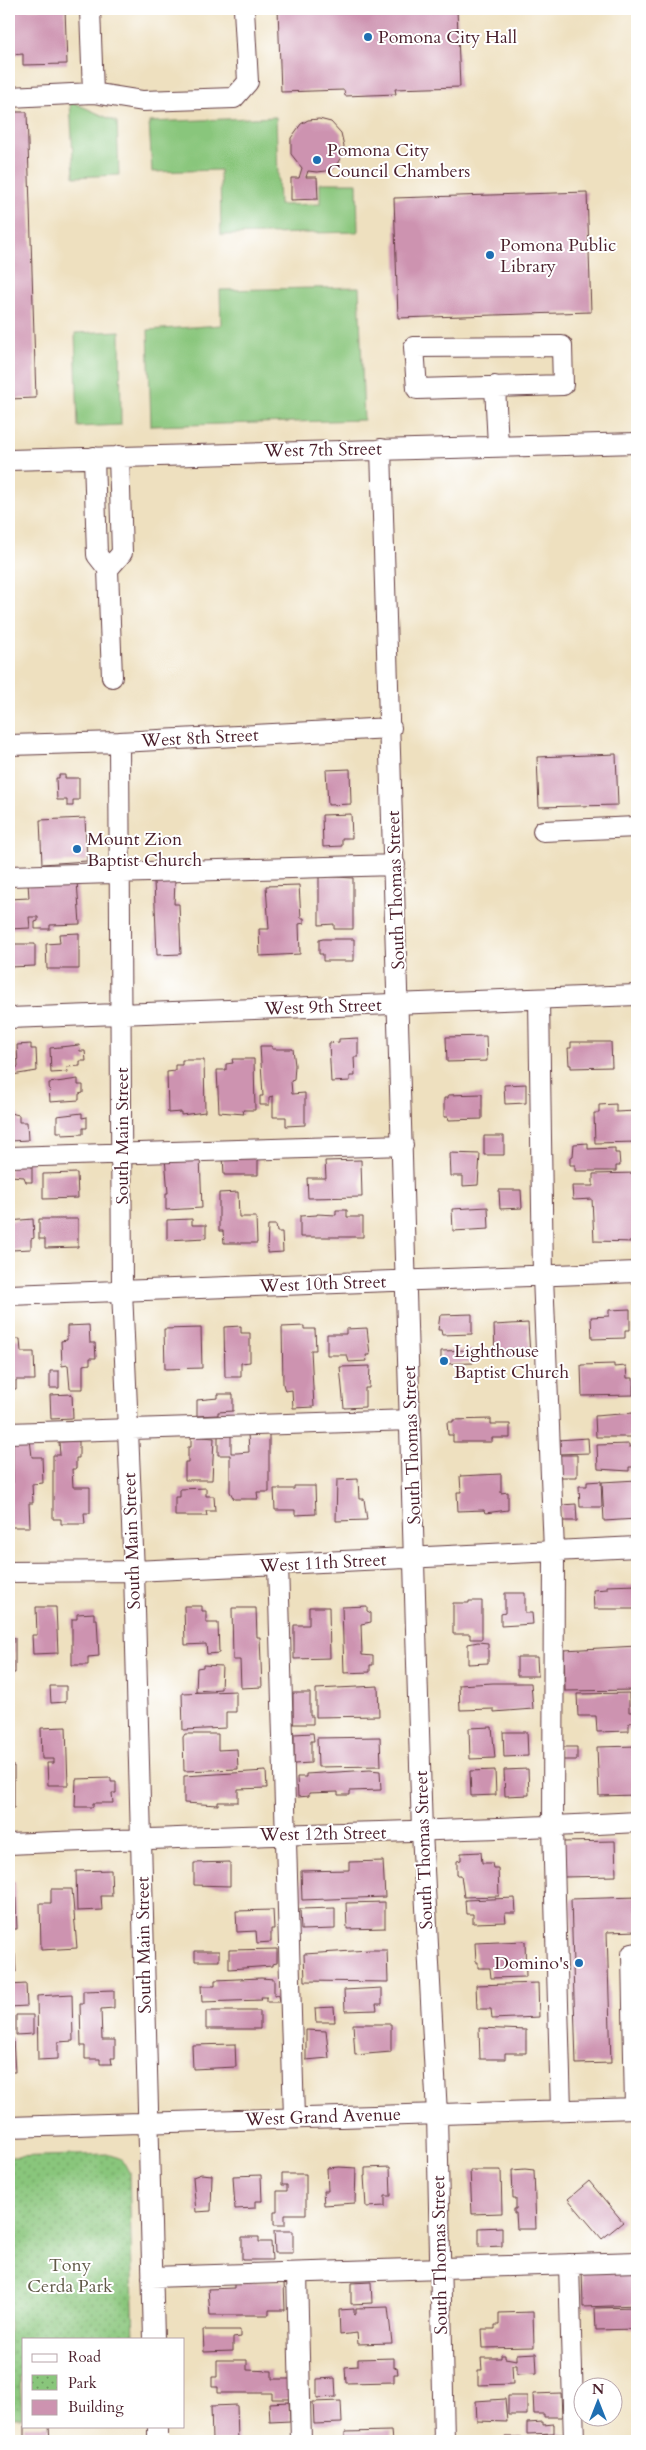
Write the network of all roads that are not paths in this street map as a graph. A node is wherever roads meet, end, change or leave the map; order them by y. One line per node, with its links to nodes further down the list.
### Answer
1 (90, 9): 3 (street)
2 (244, 9): 3 (street)
3 (93, 94): 4 (street)
4 (9, 97)
5 (495, 386): 5 (street); 7 (street)
6 (637, 443): 7 (street, West 7th Street)
7 (498, 446): 8 (street, West 7th Street)
8 (381, 449): 9 (street, West 7th Street); 14 (street, South Thomas Street)
9 (119, 456): 10 (street, West 7th Street); 12 (street)
10 (94, 457): 11 (street, West 7th Street); 12 (street)
11 (9, 460)
12 (108, 568): 13 (street)
13 (112, 677)
14 (391, 728): 15 (street, West 8th Street); 19 (street, South Thomas Street)
15 (119, 742): 16 (street, West 8th Street); 20 (street, South Main Street)
16 (9, 745)
17 (637, 827): 18 (street)
18 (543, 831)
19 (395, 865): 20 (street); 24 (street, South Thomas Street)
20 (120, 872): 21 (street); 25 (street, South Main Street)
21 (9, 876)
22 (637, 995): 23 (street, West 9th Street)
23 (539, 999): 24 (street, West 9th Street); 31 (street)
24 (399, 1004): 25 (street, West 9th Street); 27 (street, South Thomas Street)
25 (122, 1015): 26 (street, West 9th Street); 28 (street, South Main Street)
26 (9, 1018)
27 (403, 1145): 28 (street); 32 (street, South Thomas Street)
28 (122, 1153): 29 (street); 33 (street, South Main Street)
29 (9, 1157)
30 (637, 1272): 31 (street, West 10th Street)
31 (543, 1276): 32 (street, West 10th Street); 39 (street)
32 (406, 1282): 33 (street, West 10th Street); 35 (street, South Thomas Street)
33 (122, 1290): 34 (street, West 10th Street); 36 (street, South Main Street)
34 (9, 1295)
35 (411, 1420): 36 (street); 40 (street, South Thomas Street)
36 (128, 1429): 37 (street); 42 (street, South Main Street)
37 (9, 1433)
38 (637, 1547): 39 (street, West 11th Street)
39 (554, 1551): 40 (street, West 11th Street); 45 (street)
40 (415, 1558): 41 (street, West 11th Street); 46 (street, South Thomas Street)
41 (278, 1564): 42 (street, West 11th Street); 47 (street)
42 (134, 1571): 43 (street, West 11th Street); 48 (street, South Main Street)
43 (9, 1572)
44 (637, 1822): 45 (street, West 12th Street)
45 (552, 1827): 46 (street, West 12th Street); 52 (street)
46 (422, 1832): 47 (street, West 12th Street); 53 (street, South Thomas Street)
47 (285, 1834): 48 (street, West 12th Street); 54 (street)
48 (141, 1838): 49 (street, West 12th Street); 55 (street, South Main Street)
49 (9, 1844)
50 (637, 1954): 51 (street)
51 (636, 2108): 52 (street, West Grand Avenue)
52 (561, 2110): 53 (street, West Grand Avenue)
53 (437, 2114): 54 (street, West Grand Avenue); 59 (street, South Thomas Street)
54 (294, 2118): 55 (street, West Grand Avenue)
55 (148, 2123): 56 (street, West Grand Avenue); 61 (street, South Main Street)
56 (9, 2127)
57 (637, 2262): 58 (street)
58 (568, 2264): 59 (street); 67 (street)
59 (440, 2268): 60 (street); 66 (street, South Thomas Street)
60 (296, 2273): 61 (street); 65 (street)
61 (152, 2277): 62 (street, South Main Street)
62 (154, 2338)
63 (158, 2428): 64 (street)
64 (158, 2441)
65 (301, 2441)
66 (444, 2441)
67 (574, 2441)

